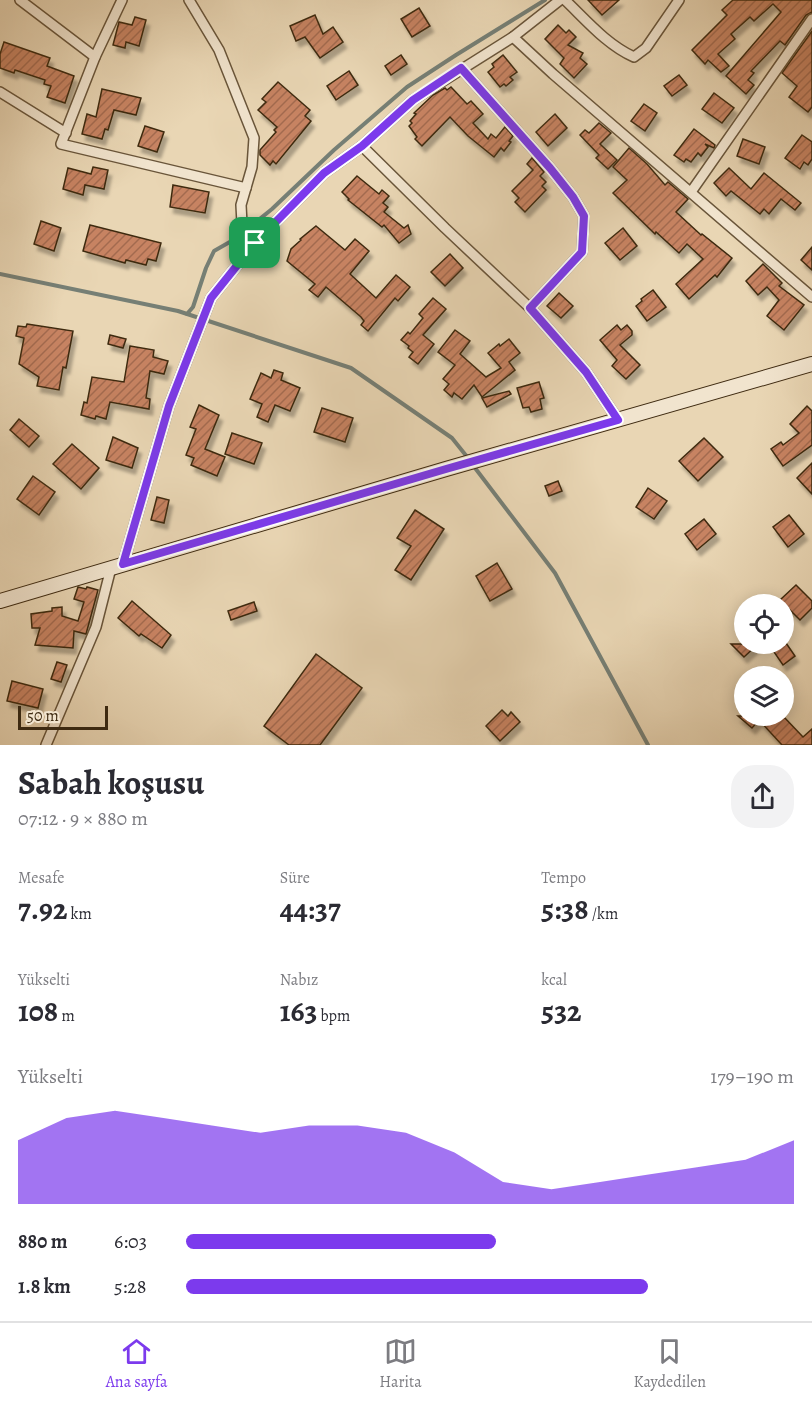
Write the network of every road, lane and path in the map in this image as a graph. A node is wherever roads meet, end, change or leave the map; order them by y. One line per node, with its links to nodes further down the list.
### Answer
1 (20, 0): 9 (street)
2 (122, 0): 9 (street)
3 (189, 0): 14 (street)
4 (560, 0): 8 (street)
5 (565, 0): 6 (street)
6 (679, 0)
7 (812, 19): 15 (street)
8 (513, 37): 10 (street); 15 (street)
9 (95, 57): 12 (street)
10 (461, 68): 13 (street); 18 (street)
11 (0, 92): 12 (street)
12 (66, 133): 14 (street)
13 (362, 146): 16 (street); 18 (street)
14 (246, 188): 16 (street)
15 (691, 192): 17 (street)
16 (252, 240): 21 (street)
17 (812, 297)
18 (530, 308): 20 (street)
19 (812, 364): 20 (main road)
20 (618, 420): 21 (main road)
21 (117, 566): 22 (main road); 23 (street)
22 (0, 601)
23 (46, 745)

